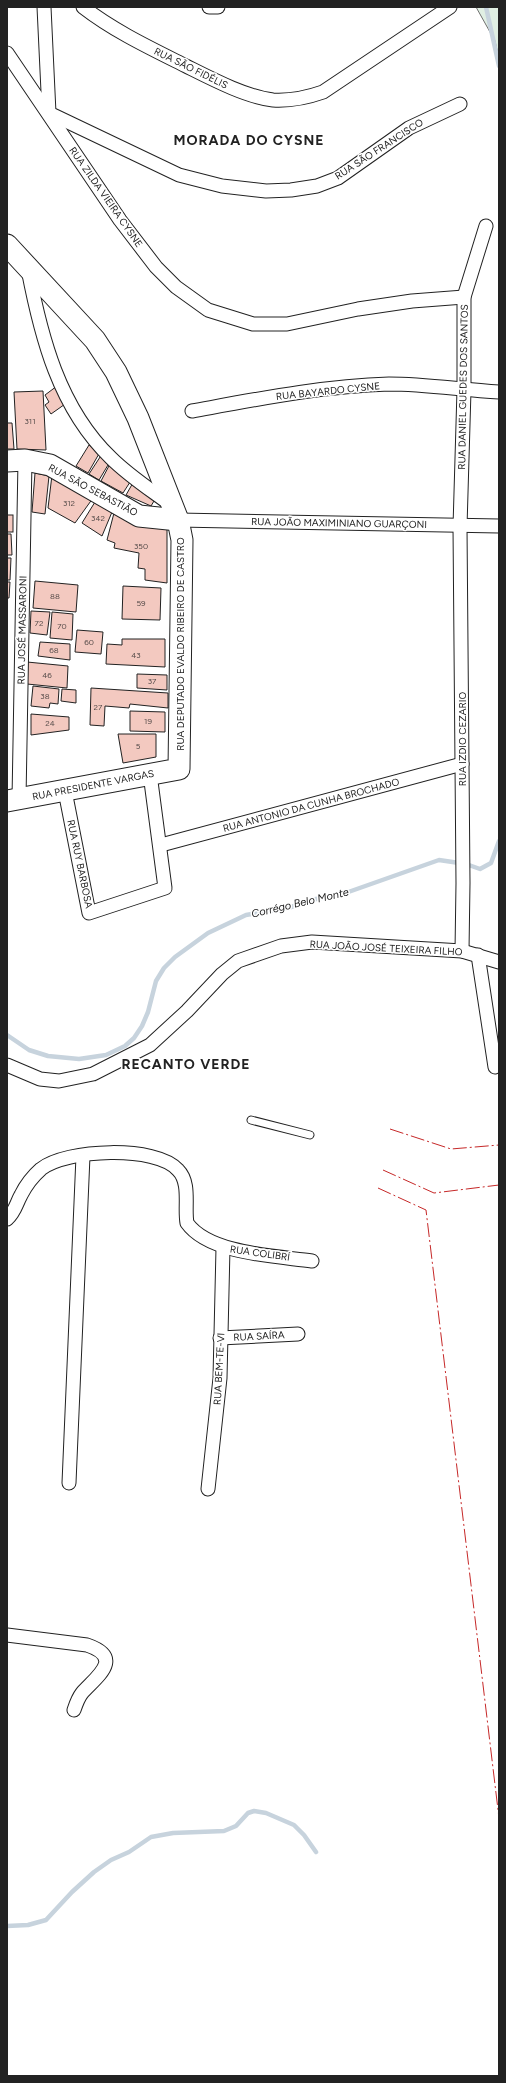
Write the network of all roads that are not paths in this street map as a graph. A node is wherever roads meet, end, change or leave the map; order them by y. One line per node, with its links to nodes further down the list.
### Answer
1 (44, 7): 8 (street)
2 (83, 7): 5 (street, RUA SÃO FIDÉLIS)
3 (209, 7): 4 (street)
4 (218, 7)
5 (450, 7)
6 (7, 53): 8 (street, RUA ZILDA VIEIRA CYSNE)
7 (460, 104): 8 (street, RUA SÃO FRANCISCO)
8 (49, 113): 12 (street, RUA ZILDA VIEIRA CYSNE)
9 (486, 226): 12 (street, RUA DANIEL GUEDES DOS SANTOS)
10 (7, 245): 11 (main road, RUA DEPUTADO EVALDO RIBEIRO DE CASTRO)
11 (27, 266): 17 (main road, RUA DEPUTADO EVALDO RIBEIRO DE CASTRO); 17 (street)
12 (464, 297): 13 (street, RUA DANIEL GUEDES DOS SANTOS)
13 (464, 390): 14 (street, RUA BAYARDO CYSNE); 15 (street, RUA BAYARDO CYSNE); 19 (street, RUA DANIEL GUEDES DOS SANTOS)
14 (499, 392)
15 (192, 411)
16 (16, 461): 17 (main road, RUA SÃO SEBASTIÃO); 24 (street, RUA JOSÉ MASSARONI)
17 (175, 513): 18 (street, RUA JOÃO MAXIMINIANO GUARÇONI); 21 (main road, RUA DEPUTADO EVALDO RIBEIRO DE CASTRO)
18 (499, 526)
19 (460, 527): 20 (street, RUA IZDIO CEZARIO)
20 (462, 764): 25 (street, RUA ANTONIO DA CUNHA BROCHADO); 26 (street, RUA IZDIO CEZARIO)
21 (179, 769): 22 (main road, RUA PRESIDENTE VARGAS)
22 (150, 774): 23 (main road, RUA PRESIDENTE VARGAS); 25 (street, RUA RUY BARBOSA)
23 (65, 790): 24 (main road, RUA PRESIDENTE VARGAS); 25 (street, RUA RUY BARBOSA)
24 (13, 800)
25 (161, 845)
26 (462, 951): 27 (street, RUA JOÃO JOSÉ TEIXEIRA FILHO); 29 (street, RUA JOÃO JOSÉ TEIXEIRA FILHO)
27 (478, 956): 28 (street, RUA JOÃO JOSÉ TEIXEIRA FILHO); 30 (street)
28 (499, 962)
29 (7, 1065)
30 (495, 1067)
31 (251, 1120): 32 (lane)
32 (310, 1135)
33 (83, 1156): 34 (street); 35 (street, RUA COLIBRÍ); 39 (street)
34 (7, 1219)
35 (223, 1248): 36 (street, RUA COLIBRÍ); 38 (street, RUA BEM-TE-VI)
36 (312, 1261)
37 (298, 1334): 38 (street, RUA SAÍRA)
38 (220, 1338): 40 (street, RUA BEM-TE-VI)
39 (69, 1483)
40 (208, 1489)
41 (7, 1635): 42 (street)
42 (74, 1710)

